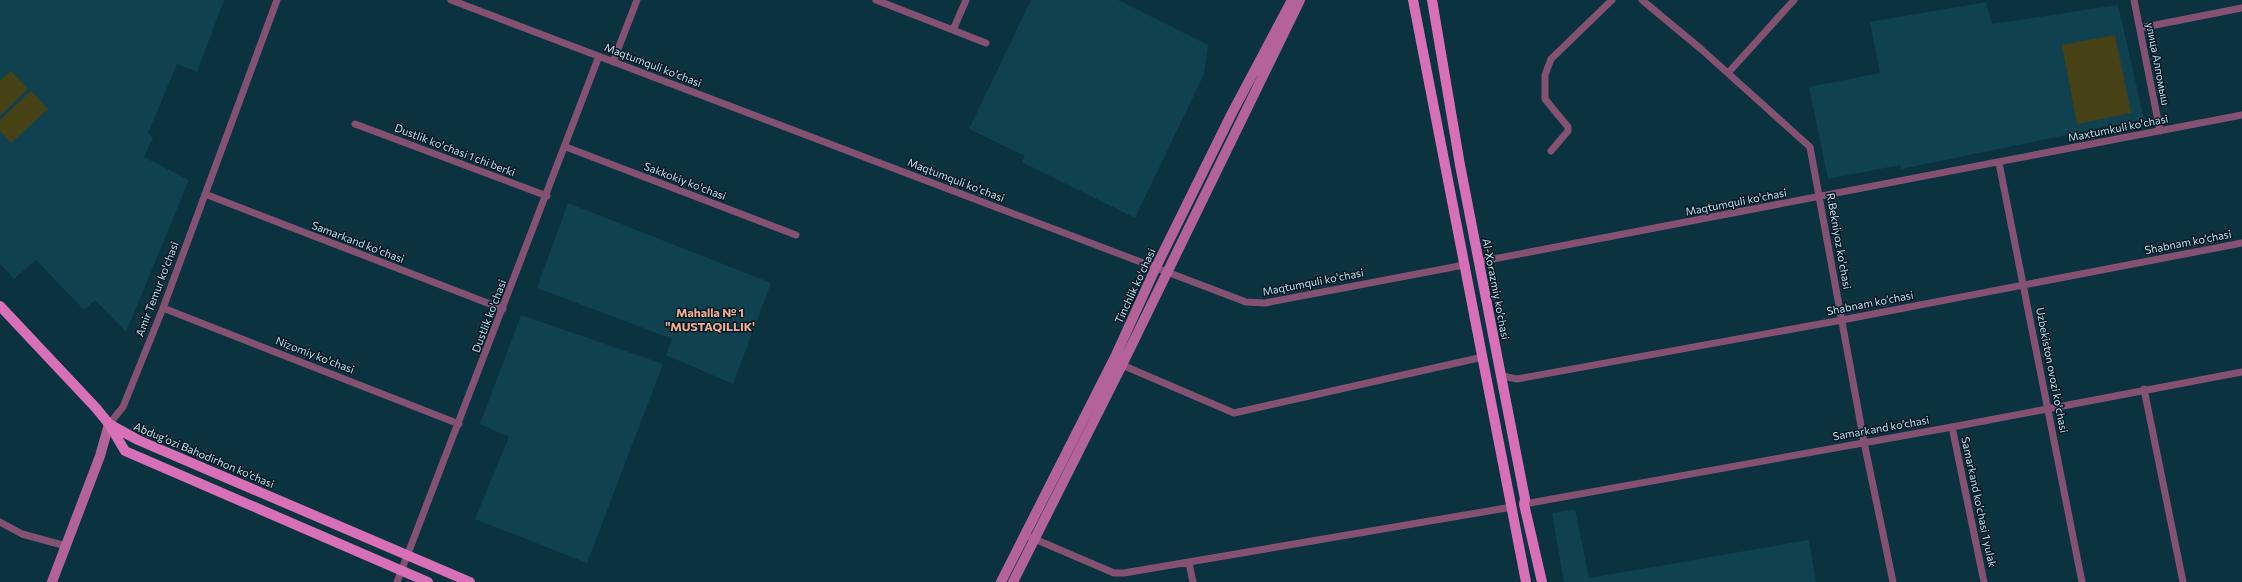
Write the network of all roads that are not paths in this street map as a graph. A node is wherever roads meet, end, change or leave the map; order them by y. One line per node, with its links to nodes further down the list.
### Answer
1 (277, 0): 26 (street, Amir Temur ko'chasi)
2 (451, 0): 17 (street, Maqtumquli ko'chasi)
3 (638, 0): 18 (street)
4 (876, 0): 15 (street)
5 (966, 0): 15 (street)
6 (1297, 0): 33 (main road, Tinchlik ko'chasi); 34 (main road, Tinchlik ko'chasi)
7 (1413, 0): 32 (main road)
8 (1432, 0): 31 (main road, Al-Xorazmiy ko’chasi)
9 (1612, 0): 24 (street)
10 (1642, 0): 19 (street, R.Bekniyoz ko'chasi)
11 (1794, 0): 19 (street)
12 (2134, 0): 14 (street, улица Алпомыш)
13 (2242, 8): 14 (street)
14 (2140, 28): 22 (street, улица Алпомыш)
15 (953, 30): 16 (street)
16 (986, 43)
17 (599, 56): 18 (street, Maqtumquli ko'chasi); 23 (street, Dustlik ko'chasi)
18 (613, 62): 33 (street, Maqtumquli ko'chasi)
19 (1728, 73): 28 (street, R.Bekniyoz ko'chasi)
20 (2242, 115): 22 (street, Mаxtumkuli ko'chasi)
21 (355, 124): 27 (street, Dustlik ko'chasi 1 chi berki)
22 (2160, 131): 25 (street, Mаxtumkuli ko'chasi)
23 (566, 147): 27 (street, Dustlik ko'chasi); 29 (street, Sakkokiy ko'chasi)
24 (1551, 151)
25 (1999, 163): 28 (street, Maqtumquli ko'chasi); 35 (street, Uzbekiston ovozi ko'chasi)
26 (205, 194): 37 (street, Amir Temur ko'chasi); 38 (street, Samarkand ko'chasi)
27 (547, 196): 38 (street, Dustlik ko'chasi)
28 (1820, 197): 31 (street, Maqtumquli ko'chasi); 39 (street, R.Bekniyoz ko'chasi)
29 (796, 236)
30 (2242, 242): 35 (street, Shabnam ko’chasi)
31 (1478, 262): 43 (main road, Al-Xorazmiy ko’chasi)
32 (1464, 265): 34 (street, Maqtumquli ko'chasi); 40 (main road)
33 (1156, 267): 34 (street, Maqtumquli ko'chasi); 53 (main road, Tinchlik ko'chasi)
34 (1167, 272): 41 (main road, Tinchlik ko'chasi)
35 (2023, 285): 39 (street, Shabnam ko’chasi); 45 (street, Uzbekiston ovozi ko'chasi)
36 (0, 306): 46 (main road)
37 (164, 308): 46 (street, Amir Temur ko'chasi); 47 (street, Nizomiy ko'chasi)
38 (503, 309): 47 (street, Dustlik ko'chasi)
39 (1842, 320): 43 (street, Shabnam ko’chasi); 49 (street, R.Bekniyoz ko'chasi)
40 (1483, 357): 41 (street); 51 (main road)
41 (1122, 365): 53 (main road, Tinchlik ko'chasi)
42 (2242, 372): 44 (street, Samarkand ko’chasi)
43 (1502, 376): 50 (main road, Al-Xorazmiy ko’chasi)
44 (2144, 390): 45 (street, Samarkand ko’chasi); 70 (street)
45 (2048, 408): 48 (street, Samarkand ko’chasi); 69 (street, Uzbekiston ovozi ko'chasi)
46 (109, 424): 54 (main road, Amir Temur ko'chasi); 55 (main road, Abdug’ozi Bahodirhon ko’chasi); 57 (main road, Abdug’ozi Bahodirhon ko’chasi)
47 (459, 424): 55 (street, Dustlik ko'chasi)
48 (1952, 427): 49 (street, Samarkand ko’chasi); 68 (street, Samarkand ko’chasi 1 yulak)
49 (1864, 442): 50 (street, Samarkand ko’chasi); 67 (street, R.Bekniyoz ko'chasi)
50 (1524, 504): 66 (main road, Al-Xorazmiy ko’chasi)
51 (1512, 507): 56 (street); 65 (main road)
52 (0, 522): 54 (street)
53 (1029, 537): 56 (street); 62 (main road, Tinchlik ko'chasi); 63 (main road, Tinchlik ko'chasi)
54 (66, 546): 58 (main road, Amir Temur ko'chasi)
55 (408, 554): 57 (street, Dustlik ko'chasi); 61 (main road, Abdug’ozi Bahodirhon ko’chasi)
56 (1189, 563): 64 (street)
57 (401, 571): 59 (street, Dustlik ko'chasi); 60 (main road, Abdug’ozi Bahodirhon ko’chasi)
58 (52, 582)
59 (397, 582)
60 (428, 582)
61 (470, 582)
62 (1001, 582)
63 (1013, 582)
64 (1193, 582)
65 (1526, 582)
66 (1542, 582)
67 (1893, 582)
68 (1984, 582)
69 (2082, 582)
70 (2183, 582)

